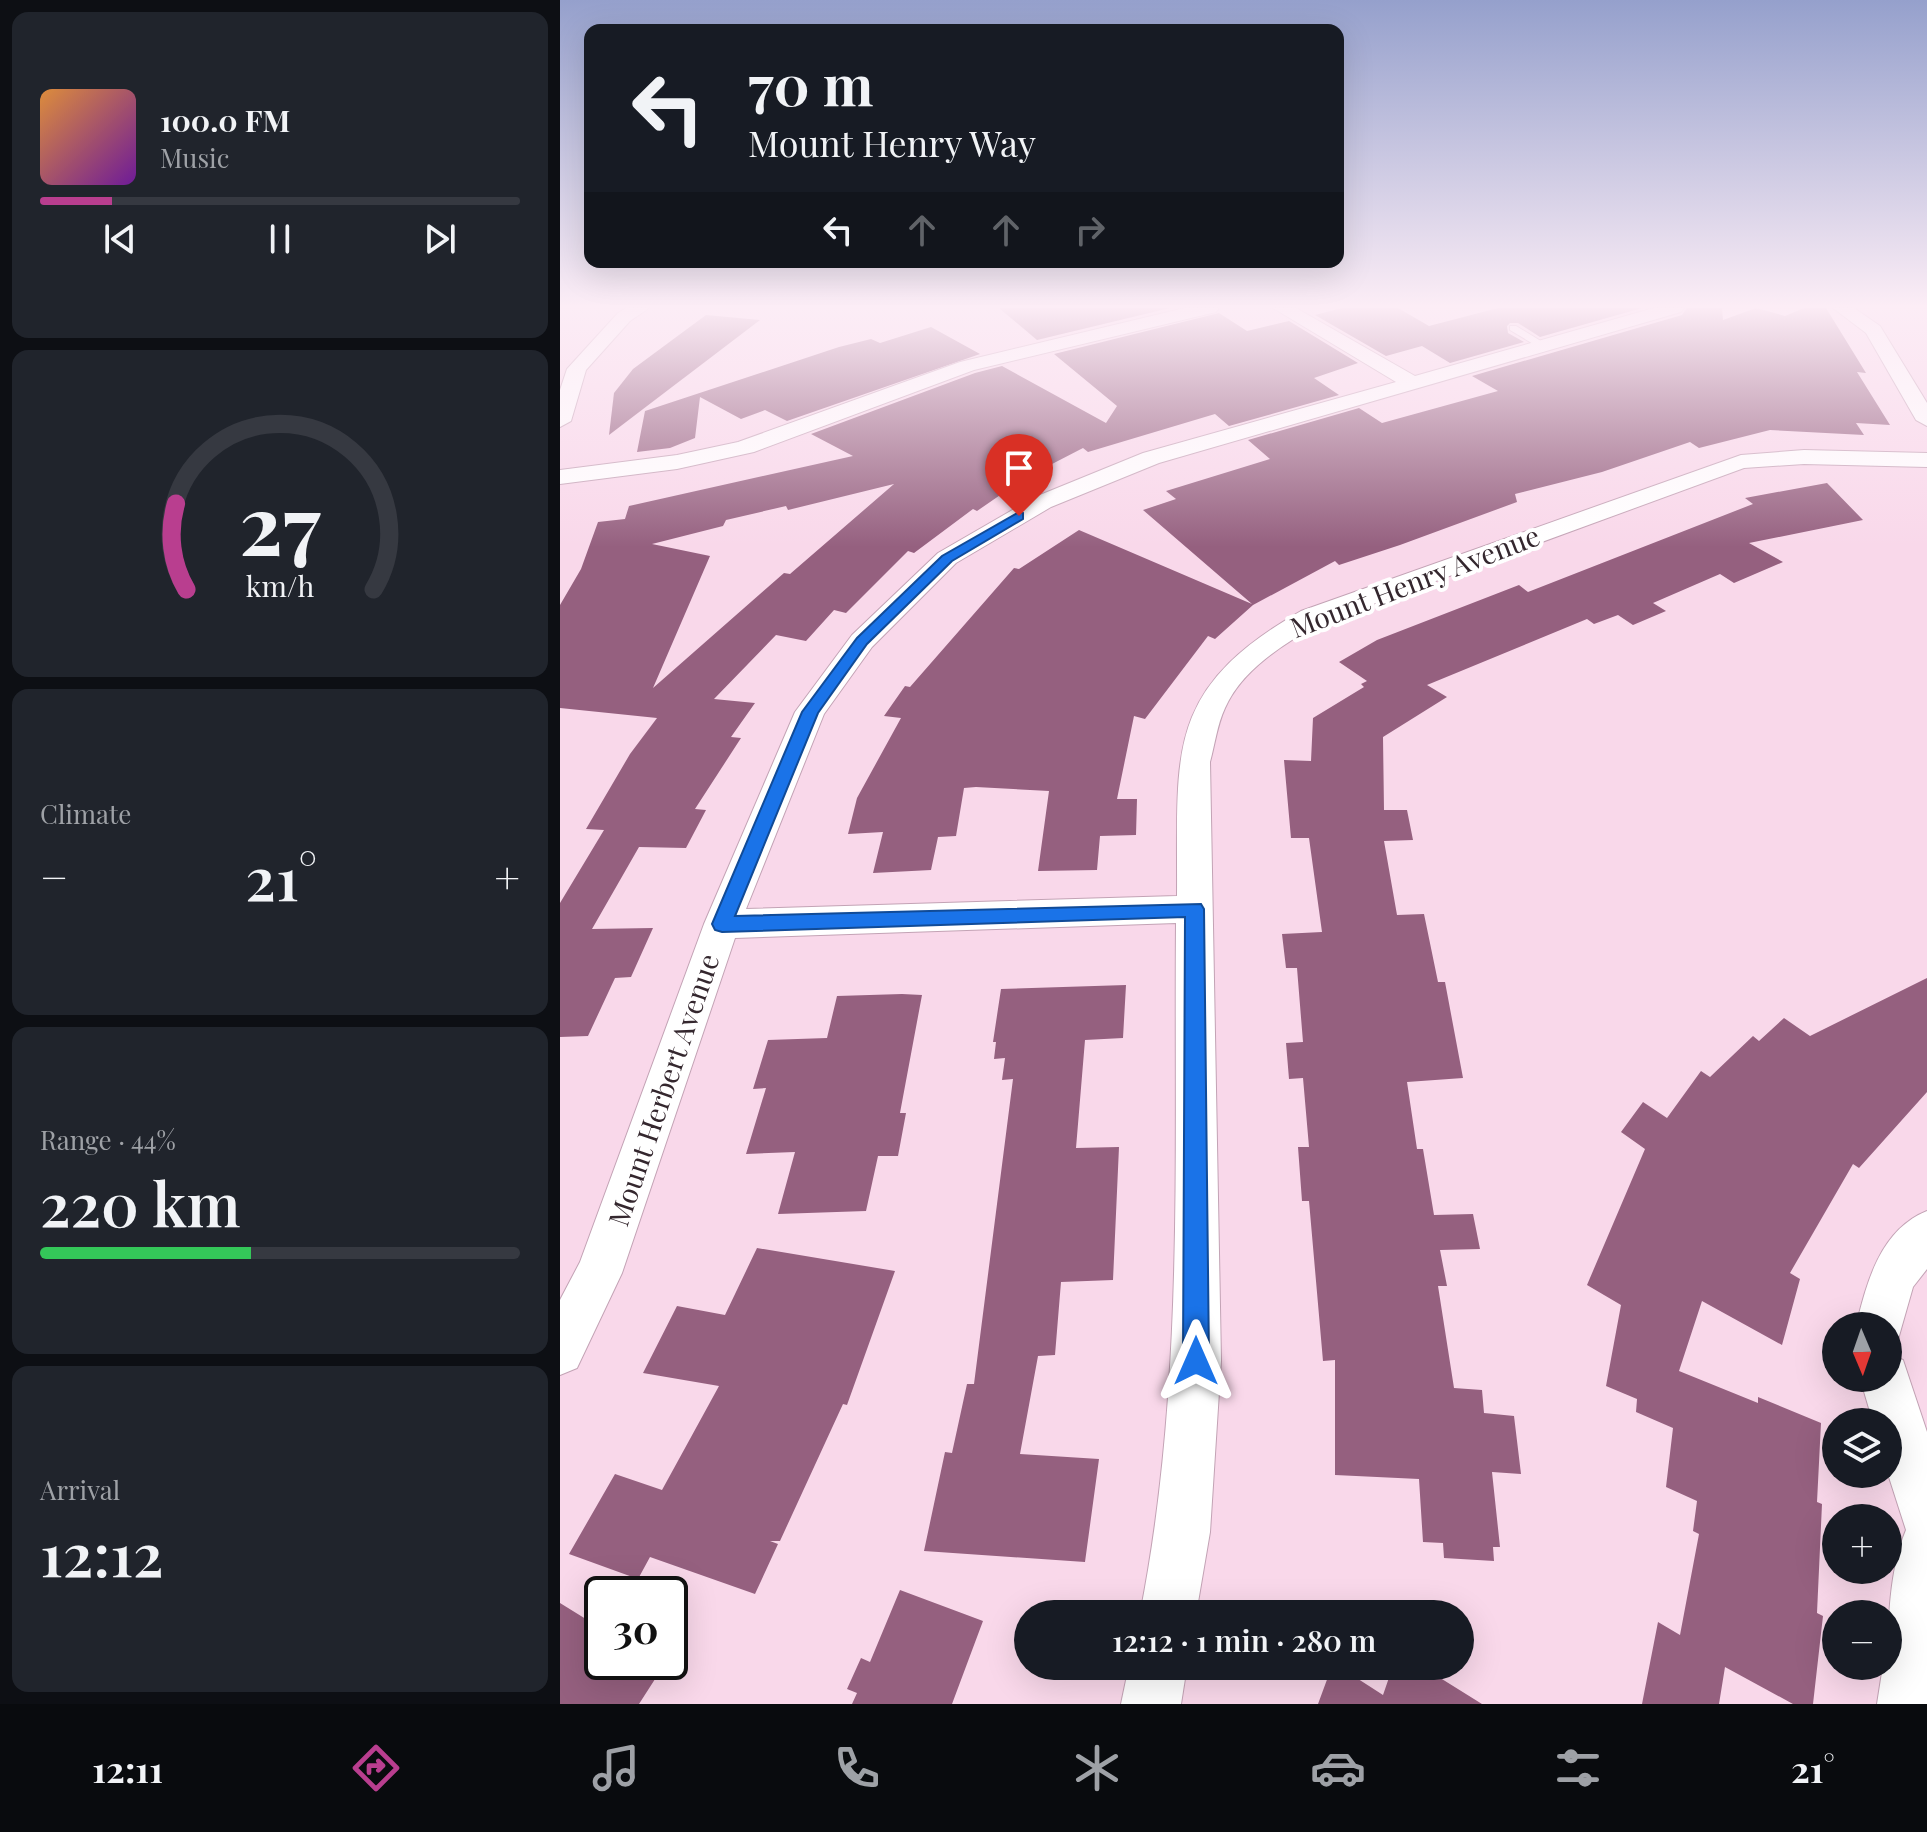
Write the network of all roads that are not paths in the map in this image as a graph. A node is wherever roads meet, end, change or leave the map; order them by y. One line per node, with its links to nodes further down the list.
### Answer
1 (571, 388): 6 (street)
2 (906, 388): 8 (street)
3 (1397, 388): 10 (street, Mount Herbert Avenue)
4 (1908, 388): 5 (street)
5 (1927, 420)
6 (560, 421)
7 (1927, 460): 9 (street, Mount Henry Avenue)
8 (560, 477)
9 (1194, 909): 10 (street); 17 (street, Mount Henry Avenue)
10 (722, 924): 13 (street, Mount Herbert Avenue)
11 (1927, 1233): 12 (street)
12 (1883, 1312)
13 (560, 1351)
14 (1889, 1392): 15 (street)
15 (1927, 1517)
16 (1927, 1545): 20 (street)
17 (1171, 1600)
18 (1155, 1680): 19 (street)
19 (1151, 1704)
20 (1907, 1704)

